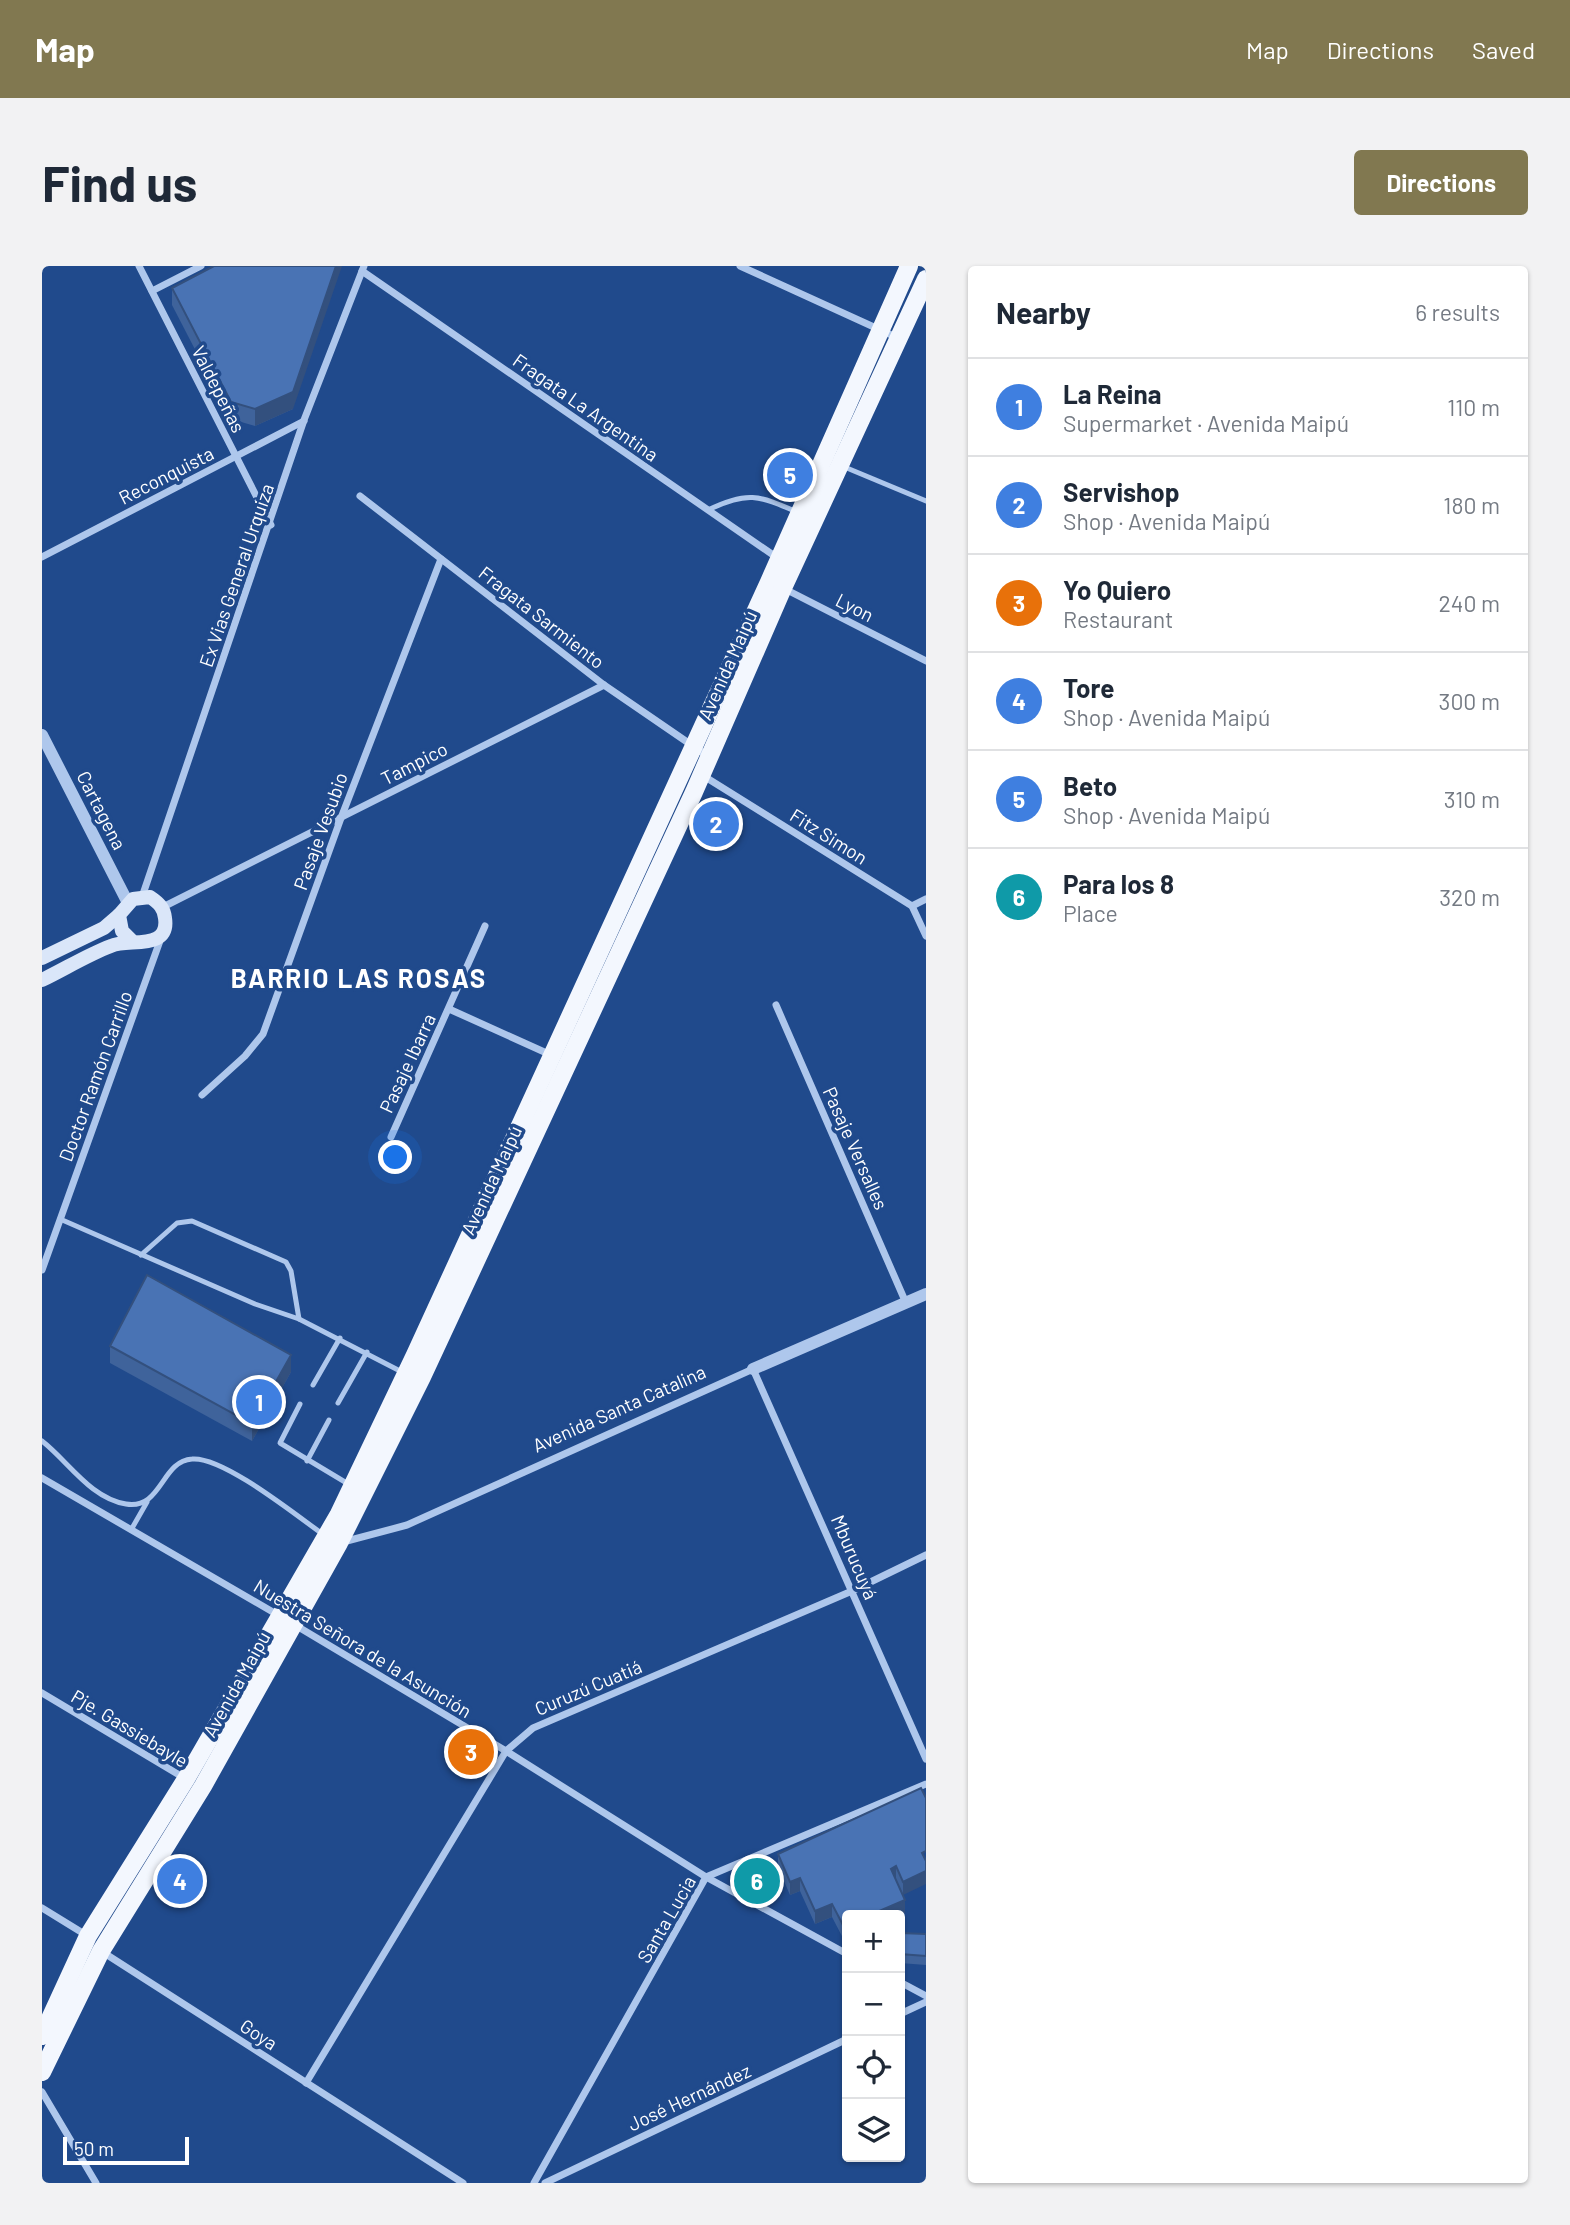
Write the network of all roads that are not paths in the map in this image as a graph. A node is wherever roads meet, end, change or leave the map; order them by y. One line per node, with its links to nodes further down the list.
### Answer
1 (139, 266): 7 (street, Valdepeñas)
2 (201, 266): 7 (street)
3 (740, 266): 8 (street)
4 (909, 266): 8 (main road, Avenida Maipú)
5 (363, 269): 10 (street, Ex Vias General Urquiza); 15 (street, Fragata La Argentina)
6 (926, 279): 9 (main road, Avenida Maipú)
7 (152, 291): 11 (street, Valdepeñas)
8 (880, 331): 9 (street); 16 (main road, Avenida Maipú)
9 (899, 338): 12 (main road, Avenida Maipú)
10 (304, 420): 11 (street, Reconquista); 17 (street, Ex Vias General Urquiza)
11 (236, 457): 17 (street, Valdepeñas); 18 (street, Reconquista)
12 (841, 465): 14 (lane); 16 (main road, Avenida Maipú)
13 (360, 496): 19 (street, Fragata Sarmiento)
14 (926, 501)
15 (707, 510): 16 (lane); 20 (street, Fragata La Argentina)
16 (808, 516): 20 (main road, Avenida Maipú)
17 (271, 525): 29 (street, Ex Vias General Urquiza)
18 (42, 557)
19 (441, 559): 23 (street, Fragata Sarmiento); 28 (street, Pasaje Vesubio)
20 (787, 563): 21 (main road, Avenida Maipú)
21 (776, 585): 22 (street, Lyon); 25 (main road, Avenida Maipú); 26 (main road, Avenida Maipú)
22 (926, 662)
23 (604, 685): 25 (street, Fragata Sarmiento); 28 (street, Tampico)
24 (42, 735): 33 (street, Cartagena)
25 (693, 747): 26 (street, Fragata Sarmiento); 42 (main road, Avenida Maipú)
26 (709, 757): 27 (main road, Avenida Maipú)
27 (702, 775): 31 (street, Fitz Simon); 43 (main road, Avenida Maipú)
28 (341, 818): 32 (street, Tampico); 44 (street, Pasaje Vesubio)
29 (142, 897): 32 (main road); 33 (main road)
30 (926, 899): 31 (street)
31 (912, 906): 36 (street)
32 (163, 908): 35 (main road)
33 (123, 909): 37 (main road); 38 (main road)
34 (485, 926): 41 (street, Pasaje Ibarra)
35 (163, 932): 37 (main road); 46 (street, Doctor Ramón Carrillo)
36 (926, 936)
37 (133, 942): 39 (main road)
38 (42, 958)
39 (42, 980)
40 (776, 1005): 50 (street, Pasaje Versalles)
41 (449, 1009): 42 (street); 45 (street, Pasaje Ibarra)
42 (551, 1055): 43 (street); 55 (main road, Avenida Maipú)
43 (569, 1063): 66 (main road, Avenida Maipú)
44 (202, 1095)
45 (391, 1137)
46 (60, 1219): 47 (lane); 48 (street, Doctor Ramón Carrillo)
47 (141, 1255): 51 (lane); 51 (lane)
48 (42, 1270)
49 (926, 1294): 50 (street, Avenida Santa Catalina)
50 (906, 1303): 54 (street, Avenida Santa Catalina)
51 (299, 1319): 52 (lane)
52 (340, 1338): 53 (lane); 56 (lane)
53 (367, 1352): 55 (lane); 57 (lane)
54 (753, 1369): 66 (street, Avenida Santa Catalina); 68 (street, Mburucuyá)
55 (406, 1374): 63 (main road, Avenida Maipú)
56 (313, 1385)
57 (338, 1402)
58 (300, 1404): 61 (lane)
59 (329, 1420): 61 (lane)
60 (42, 1441): 64 (lane)
61 (307, 1461): 63 (lane)
62 (42, 1478): 65 (street, Nuestra Señora de la Asunción)
63 (352, 1486): 66 (main road, Avenida Maipú)
64 (147, 1502): 65 (lane); 66 (lane)
65 (131, 1530): 69 (street, Nuestra Señora de la Asunción)
66 (333, 1539): 69 (main road, Avenida Maipú)
67 (926, 1555): 68 (street, Curuzú Cuatiá)
68 (852, 1591): 71 (street, Curuzú Cuatiá); 72 (street, Mburucuyá)
69 (287, 1620): 71 (street, Nuestra Señora de la Asunción); 73 (main road, Avenida Maipú); 75 (main road, Avenida Maipú)
70 (42, 1693): 73 (street, Pje. Gassiebayle)
71 (506, 1751): 76 (street, Nuestra Señora de la Asunción); 87 (street, Curuzú Cuatiá)
72 (926, 1759)
73 (186, 1779): 75 (street, Pje. Gassiebayle); 78 (main road, Avenida Maipú)
74 (926, 1784): 76 (street, Santa Lucia)
75 (203, 1786): 79 (main road, Avenida Maipú)
76 (706, 1877): 80 (street, Nuestra Señora de la Asunción); 91 (street, Santa Lucia)
77 (42, 1908): 78 (street, Goya)
78 (88, 1936): 79 (street, Goya); 84 (main road, Avenida Maipú)
79 (101, 1951): 86 (main road, Avenida Maipú); 87 (street, Goya)
80 (842, 1951)
81 (905, 1985): 82 (street)
82 (926, 1999): 83 (street)
83 (905, 2011)
84 (42, 2035)
85 (842, 2041): 92 (street, José Hernández)
86 (42, 2072)
87 (306, 2083): 90 (street, Goya)
88 (42, 2092): 89 (street)
89 (96, 2183)
90 (463, 2183)
91 (534, 2183)
92 (545, 2183)

